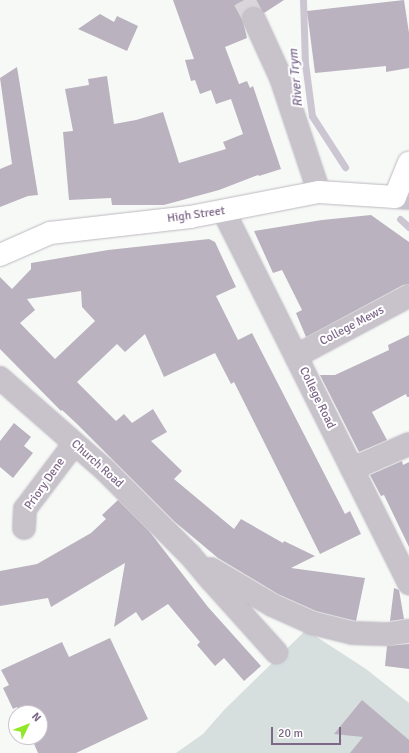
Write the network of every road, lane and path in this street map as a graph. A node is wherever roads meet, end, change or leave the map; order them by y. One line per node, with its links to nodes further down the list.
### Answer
1 (254, 19): 3 (street)
2 (409, 163): 4 (main road)
3 (319, 192): 4 (main road, High Street); 5 (main road, High Street)
4 (402, 197)
5 (224, 212): 6 (main road, High Street); 8 (street, College Road)
6 (0, 256)
7 (409, 296): 8 (street, College Mews)
8 (296, 356): 12 (street, College Road)
9 (0, 378): 10 (street, Church Road)
10 (74, 444): 13 (street, Priory Dene); 14 (street, Church Road)
11 (409, 444): 12 (street)
12 (352, 469): 15 (street, College Road)
13 (24, 528)
14 (190, 555): 16 (street, Church Road); 17 (street, Church Road)
15 (409, 583)
16 (409, 631)
17 (276, 652)

